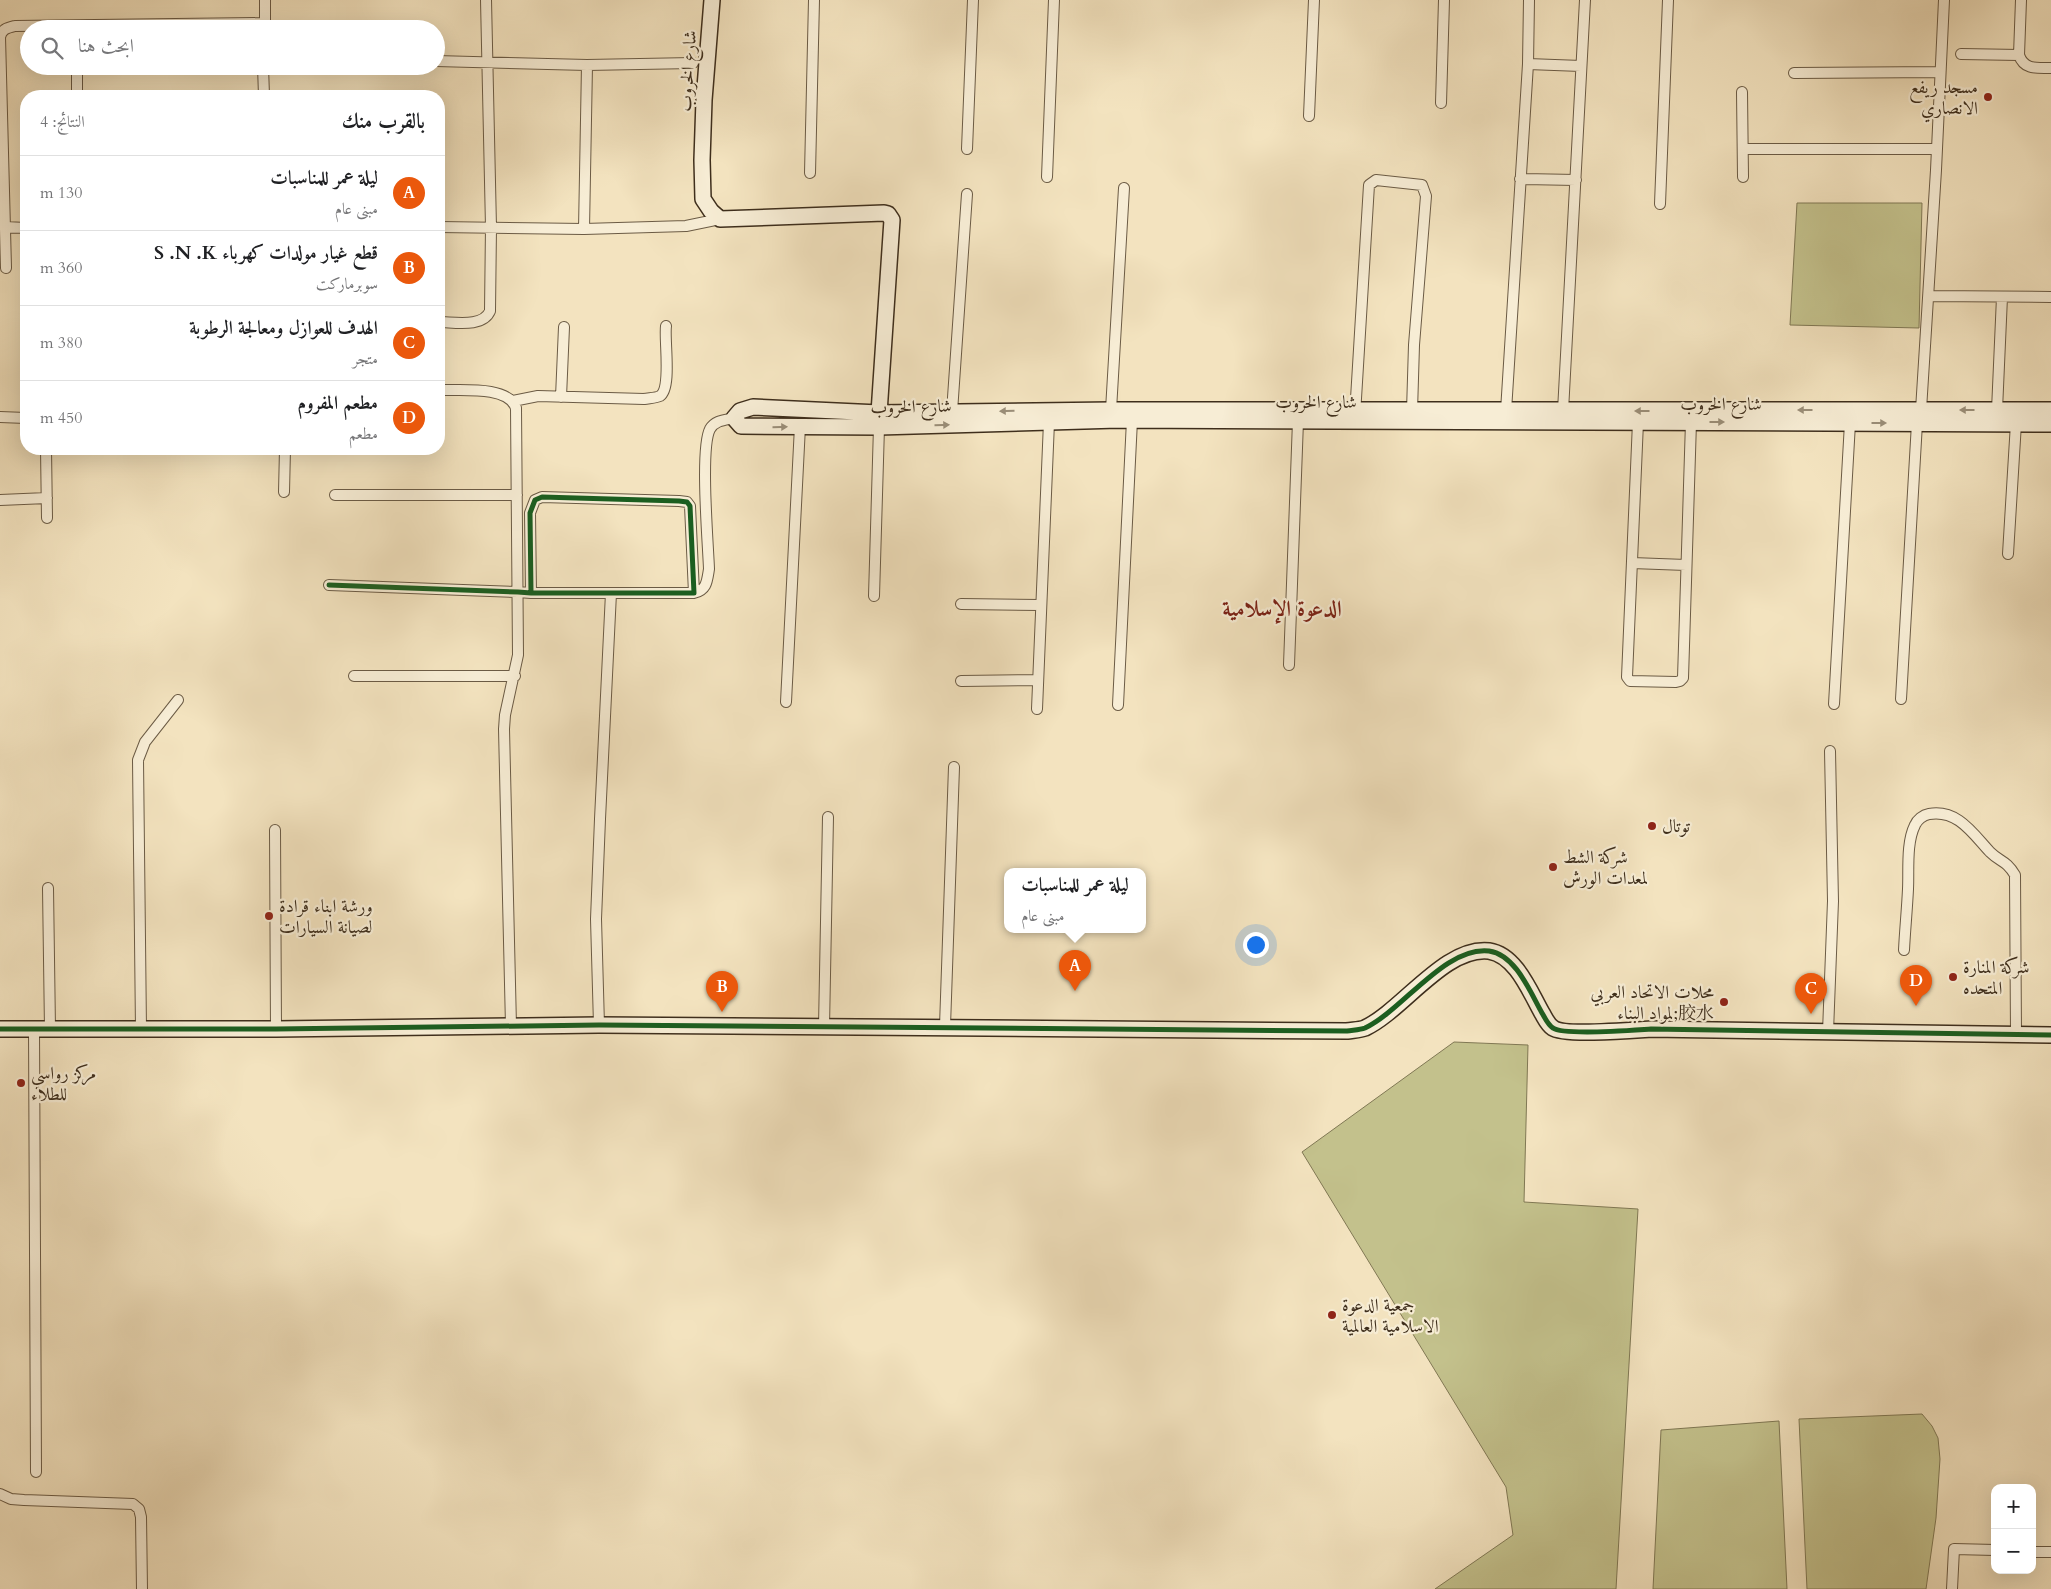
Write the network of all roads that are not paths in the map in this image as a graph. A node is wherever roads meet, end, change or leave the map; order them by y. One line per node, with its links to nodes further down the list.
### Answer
1 (266, 0): 14 (street)
2 (486, 0): 19 (street)
3 (712, 0): 45 (main road, شارع الخروب)
4 (814, 0): 37 (street)
5 (973, 0): 34 (street)
6 (1054, 0): 38 (street)
7 (1314, 0): 33 (street)
8 (1444, 0): 32 (street)
9 (1529, 0): 21 (street)
10 (1585, 0): 23 (street)
11 (1668, 0): 44 (street)
12 (1944, 0): 25 (street)
13 (2021, 0): 17 (street)
14 (265, 20)
15 (20, 26): 46 (street)
16 (1961, 54): 17 (street)
17 (2019, 55): 24 (street)
18 (445, 61): 19 (street)
19 (488, 62): 22 (street); 48 (street)
20 (693, 63): 22 (street)
21 (1528, 64): 23 (street); 40 (street)
22 (587, 65): 50 (street)
23 (1581, 66): 41 (street)
24 (2051, 68)
25 (1940, 72): 26 (street); 36 (street)
26 (1794, 73)
27 (77, 75): 29 (street)
28 (263, 75): 30 (street)
29 (77, 90)
30 (264, 90)
31 (1742, 92): 35 (street)
32 (1441, 103)
33 (1309, 116)
34 (967, 149)
35 (1743, 149): 36 (street); 39 (street)
36 (1937, 149): 52 (street)
37 (810, 173)
38 (1047, 177)
39 (1743, 178)
40 (1520, 179): 41 (street); 65 (street)
41 (1576, 180): 66 (street)
42 (1124, 188): 61 (street)
43 (967, 194): 67 (street)
44 (1660, 204)
45 (720, 219): 50 (street); 73 (main road, شارع الخروب)
46 (5, 227): 49 (street); 51 (street)
47 (445, 227): 48 (street)
48 (490, 227): 50 (street); 55 (street)
49 (20, 228)
50 (584, 229)
51 (6, 268)
52 (1929, 296): 53 (street); 70 (street)
53 (2002, 297): 54 (street); 62 (street)
54 (2051, 297)
55 (445, 322)
56 (666, 326): 59 (street)
57 (564, 327): 59 (street)
58 (445, 390): 60 (street)
59 (561, 397): 60 (street)
60 (513, 401): 87 (street)
61 (1111, 410): 67 (main road, شارع الخروب, one-way to 67); 68 (main road, شارع الخروب)
62 (1997, 410): 63 (main road, شارع الخروب); 70 (main road, شارع الخروب, one-way to 70)
63 (2051, 410)
64 (1412, 411): 65 (main road, شارع الخروب); 68 (main road, شارع الخروب); 68 (street)
65 (1506, 411): 66 (main road, شارع الخروب)
66 (1563, 411): 70 (main road, شارع الخروب, one-way to 66)
67 (952, 412): 73 (main road, شارع الخروب)
68 (1354, 416): 75 (main road, شارع الخروب); 77 (main road, شارع الخروب)
69 (0, 417): 71 (street)
70 (1919, 417): 79 (main road, شارع الخروب, one-way to 70); 80 (main road, شارع الخروب); 107 (street)
71 (20, 418)
72 (734, 418): 73 (main road, شارع الخروب); 82 (main road, شارع الخروب, one-way to 82); 98 (street)
73 (879, 420): 76 (main road, شارع الخروب, one-way to 76); 82 (main road, شارع الخروب); 99 (street)
74 (1132, 420): 75 (main road, شارع الخروب); 76 (main road, شارع الخروب); 111 (street)
75 (1298, 420): 102 (street)
76 (1049, 422): 101 (street)
77 (1638, 422): 78 (main road, شارع الخروب); 92 (street)
78 (1691, 422): 79 (main road, شارع الخروب, one-way to 79); 93 (street)
79 (1850, 423): 110 (street)
80 (2016, 424): 81 (main road, شارع الخروب); 91 (street)
81 (2051, 424)
82 (800, 426): 109 (street)
83 (46, 455): 88 (street)
84 (285, 455): 85 (street)
85 (284, 492)
86 (335, 495): 87 (street)
87 (517, 495): 95 (street)
88 (47, 498): 89 (street); 90 (street)
89 (0, 500)
90 (47, 518)
91 (2008, 554)
92 (1632, 563): 93 (street); 93 (street)
93 (1686, 565)
94 (329, 586): 95 (street)
95 (518, 592): 96 (street); 104 (street)
96 (531, 592): 97 (street); 98 (street)
97 (612, 593): 98 (street); 119 (street)
98 (694, 593)
99 (874, 596)
100 (960, 604): 101 (street)
101 (1040, 605): 105 (street)
102 (1289, 665)
103 (354, 676): 104 (street)
104 (514, 676): 120 (street)
105 (1037, 680): 106 (street); 112 (street)
106 (961, 681)
107 (1902, 699)
108 (178, 700): 126 (street)
109 (786, 702)
110 (1834, 704)
111 (1118, 705)
112 (1037, 709)
113 (1830, 751): 128 (street)
114 (954, 767): 121 (street)
115 (828, 817): 122 (street)
116 (276, 830): 127 (street)
117 (48, 888): 125 (street)
118 (1904, 950): 129 (street)
119 (600, 1025): 120 (main road); 122 (main road)
120 (511, 1026): 127 (main road)
121 (945, 1026): 122 (main road); 128 (main road)
122 (824, 1027)
123 (0, 1029): 124 (main road)
124 (34, 1029): 125 (main road); 131 (street)
125 (50, 1029): 126 (main road)
126 (141, 1029): 127 (main road)
127 (276, 1029)
128 (1828, 1032): 129 (main road)
129 (2016, 1034): 130 (main road)
130 (2051, 1035)
131 (36, 1472)
132 (0, 1494): 136 (street)
133 (1991, 1550): 137 (street)
134 (2036, 1552): 135 (street)
135 (2051, 1552)
136 (142, 1589)
137 (1952, 1589)

